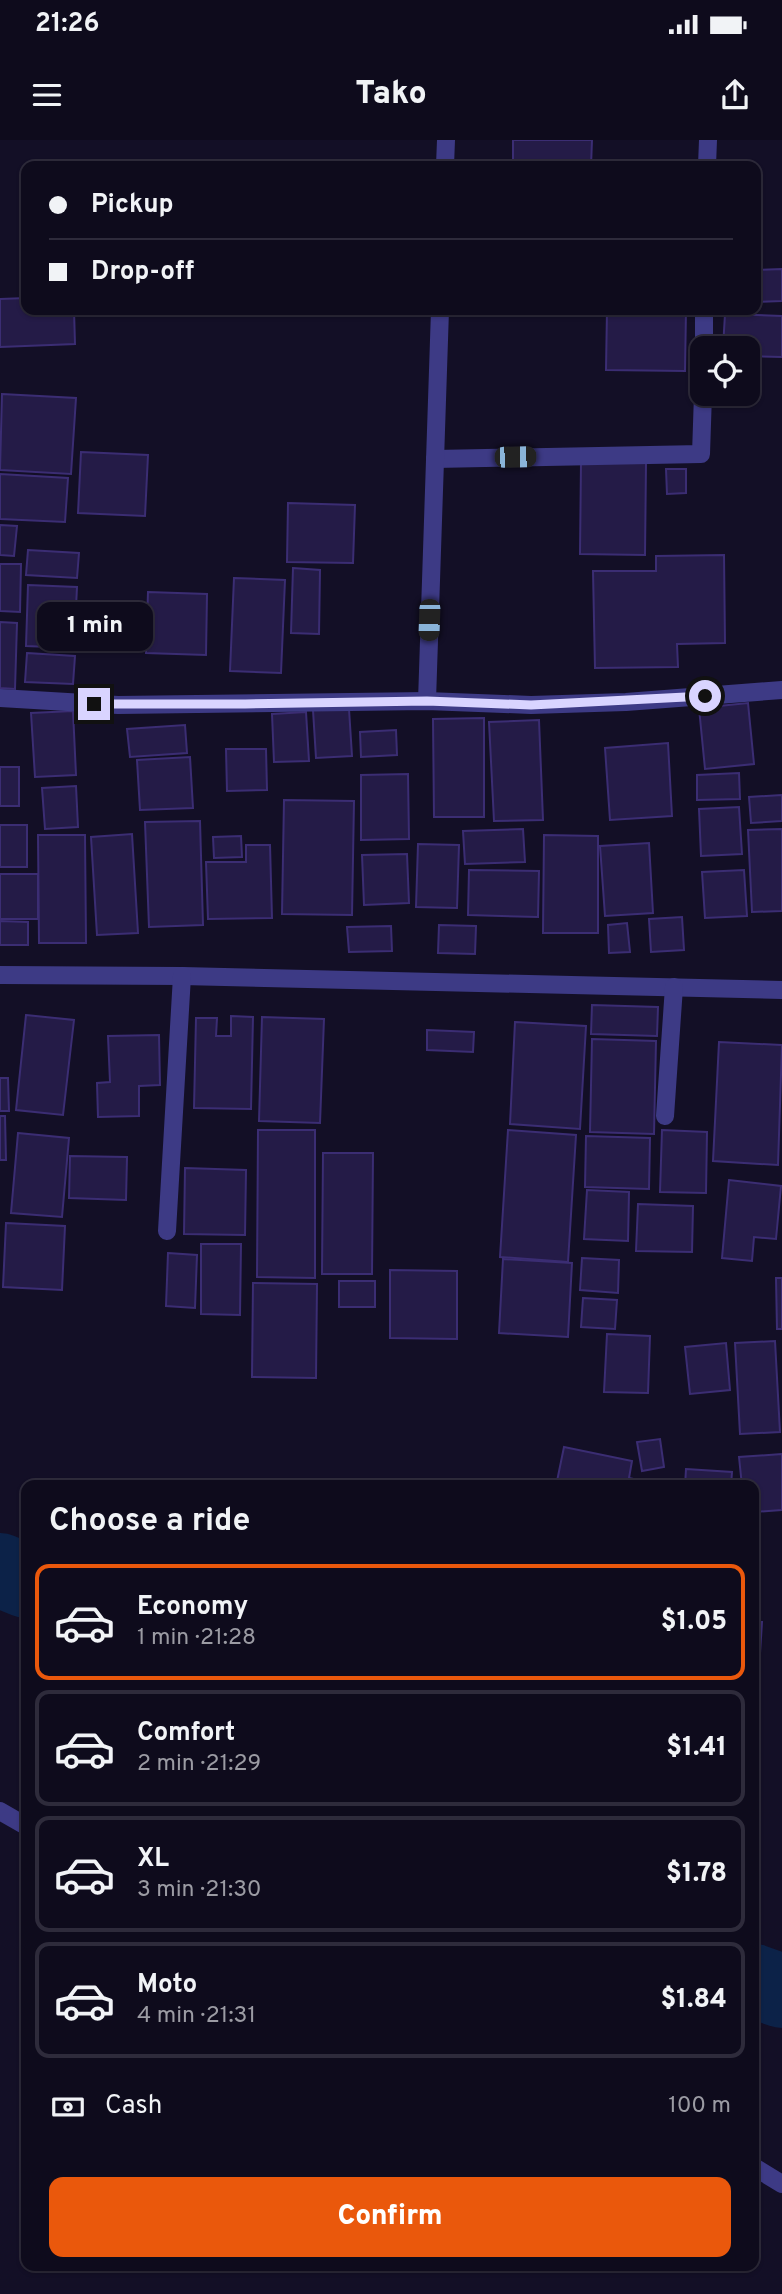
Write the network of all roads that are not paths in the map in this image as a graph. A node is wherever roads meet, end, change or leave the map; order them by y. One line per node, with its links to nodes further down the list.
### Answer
1 (446, 140): 3 (street)
2 (708, 140): 4 (street)
3 (445, 161)
4 (707, 161)
5 (440, 315): 9 (street)
6 (704, 315): 7 (street)
7 (704, 336)
8 (703, 406): 9 (street)
9 (435, 459): 12 (street)
10 (782, 690): 12 (street)
11 (0, 698): 12 (street)
12 (427, 701)
13 (0, 975): 14 (street)
14 (182, 976): 15 (street); 18 (street)
15 (674, 987): 16 (street); 17 (street)
16 (782, 990)
17 (665, 1116)
18 (167, 1231)
19 (0, 1811): 20 (street)
20 (21, 1823)
21 (759, 2170): 22 (street)
22 (782, 2184)

